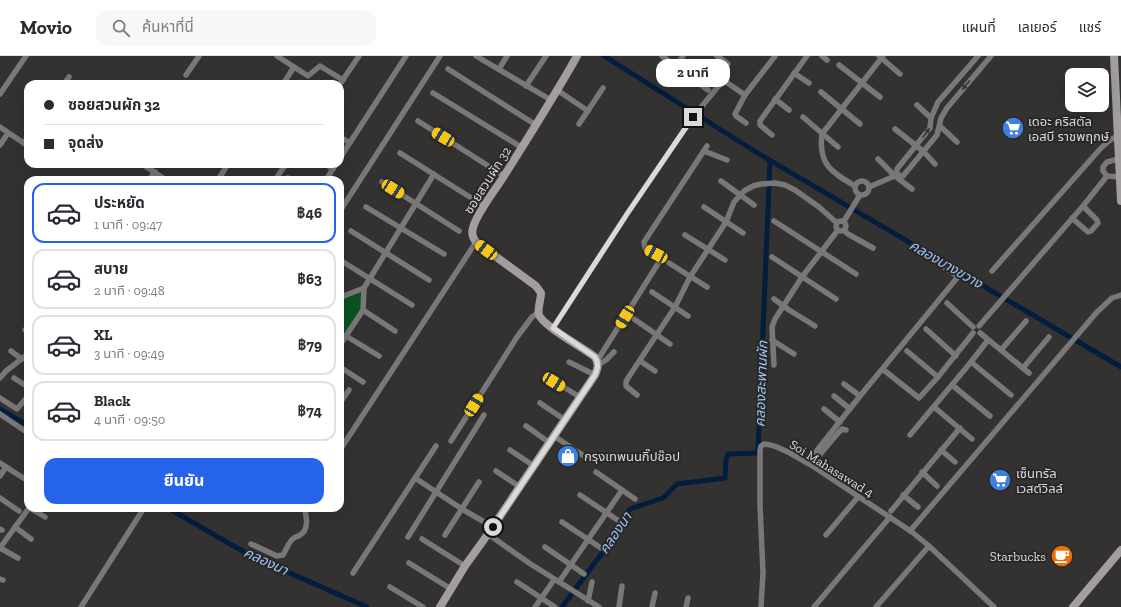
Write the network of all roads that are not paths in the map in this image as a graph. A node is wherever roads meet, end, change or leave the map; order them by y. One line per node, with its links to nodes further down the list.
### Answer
1 (26, 56): 42 (street)
2 (199, 56): 27 (street)
3 (277, 56): 23 (street)
4 (359, 56): 33 (street)
5 (406, 56): 68 (street)
6 (440, 56): 98 (street)
7 (476, 56): 25 (street)
8 (507, 56): 25 (street)
9 (546, 56): 36 (street)
10 (577, 56): 38 (street, ซอยสวนผัก 32)
11 (662, 56): 22 (street)
12 (683, 56): 22 (street)
13 (717, 56): 20 (street)
14 (775, 56): 43 (street)
15 (807, 56): 26 (street)
16 (978, 56): 52 (street)
17 (1114, 56): 64 (street)
18 (881, 57): 28 (street); 35 (street)
19 (990, 57): 58 (street, one-way to 58)
20 (728, 64)
21 (838, 65): 35 (street)
22 (676, 66): 39 (street)
23 (294, 67): 31 (street); 32 (street)
24 (448, 69): 57 (street)
25 (498, 69): 36 (street)
26 (794, 73): 34 (street); 45 (street)
27 (186, 74)
28 (900, 74)
29 (69, 77): 30 (street)
30 (67, 80)
31 (285, 80)
32 (338, 80)
33 (342, 80)
34 (809, 83)
35 (862, 84): 44 (street); 48 (street)
36 (526, 86): 46 (street)
37 (603, 88): 50 (street)
38 (558, 90): 46 (street, ซอยสวนผัก 32); 50 (street)
39 (708, 90)
40 (821, 92): 48 (street)
41 (433, 93): 71 (street)
42 (0, 94)
43 (746, 95): 54 (street); 149 (street)
44 (880, 97)
45 (775, 99): 49 (street); 63 (street)
46 (551, 100): 57 (street, ซอยสวนผัก 32)
47 (917, 105): 52 (street)
48 (843, 109): 56 (street); 62 (street)
49 (789, 110)
50 (588, 111): 55 (street)
51 (803, 117): 62 (street)
52 (931, 118): 70 (street, one-way to 52)
53 (418, 121): 85 (street)
54 (746, 123)
55 (579, 124)
56 (860, 124)
57 (536, 125): 71 (street, ซอยสวนผัก 32)
58 (940, 126): 66 (street); 74 (street)
59 (0, 127): 61 (street)
60 (895, 128): 70 (street)
61 (8, 133): 67 (street); 69 (street)
62 (822, 134): 72 (street); 91 (street)
63 (772, 135)
64 (1118, 136): 78 (street); 126 (street)
65 (344, 139): 68 (street)
66 (957, 142)
67 (24, 143)
68 (350, 143): 73 (street)
69 (0, 145)
70 (916, 146): 74 (street); 86 (street)
71 (521, 147): 85 (street, ซอยสวนผัก 32)
72 (838, 147)
73 (344, 152)
74 (924, 152): 79 (street); 86 (street)
75 (400, 153): 82 (street)
76 (878, 159): 86 (street)
77 (727, 160): 172 (street)
78 (1119, 160): 87 (street); 88 (street)
79 (934, 164)
80 (148, 168): 81 (street)
81 (154, 172): 83 (street); 84 (street)
82 (434, 174): 97 (street); 100 (street)
83 (152, 176)
84 (160, 176)
85 (504, 176): 100 (street, ซอยสวนผัก 32)
86 (896, 176): 92 (street); 93 (street)
87 (1107, 176): 88 (street); 101 (street)
88 (1120, 176): 96 (street)
89 (721, 181): 94 (street)
90 (382, 182): 97 (street)
91 (855, 186): 92 (street); 95 (street)
92 (869, 187): 95 (street)
93 (912, 189)
94 (740, 194): 99 (street); 106 (street); 108 (street)
95 (860, 195): 107 (street)
96 (1121, 201)
97 (416, 203): 109 (street); 112 (street)
98 (344, 205)
99 (754, 205)
100 (484, 206): 115 (street, ซอยสวนผัก 32)
101 (1083, 206): 104 (street); 104 (street)
102 (366, 207): 109 (street)
103 (704, 207): 106 (street)
104 (1072, 218): 151 (street)
105 (774, 221): 119 (street)
106 (726, 222): 113 (street); 117 (street)
107 (844, 222): 108 (street); 110 (street)
108 (837, 223): 110 (street)
109 (400, 228): 118 (street); 120 (street)
110 (841, 230): 116 (street); 119 (street)
111 (350, 231): 118 (street)
112 (459, 231)
113 (743, 233)
114 (685, 235): 117 (street)
115 (476, 242): 144 (street); 214 (street)
116 (873, 248)
117 (709, 250): 122 (street); 128 (street)
118 (385, 252): 130 (street); 131 (street)
119 (820, 252): 127 (street); 129 (street)
120 (444, 254)
121 (772, 258): 129 (street)
122 (725, 260)
123 (344, 262): 130 (street)
124 (669, 263): 128 (street)
125 (941, 265): 192 (street)
126 (992, 271)
127 (856, 274)
128 (690, 277): 132 (street); 142 (street)
129 (802, 277): 138 (street); 141 (street)
130 (370, 278): 133 (street); 140 (street)
131 (429, 280)
132 (707, 287)
133 (364, 288): 136 (street); 143 (street)
134 (652, 292): 142 (street)
135 (1121, 295): 255 (street)
136 (344, 296)
137 (774, 299): 141 (street)
138 (836, 299)
139 (947, 303): 151 (street)
140 (412, 305)
141 (784, 306): 148 (street); 157 (street)
142 (674, 307): 145 (street); 153 (street)
143 (363, 310): 152 (street); 154 (street)
144 (539, 312): 149 (street); 213 (street)
145 (688, 316)
146 (634, 319): 153 (street)
147 (1026, 320): 160 (street)
148 (815, 326)
149 (553, 328): 172 (street)
150 (926, 329): 167 (street)
151 (976, 330): 158 (street); 167 (street)
152 (395, 331)
153 (656, 335): 159 (street); 169 (street)
154 (346, 336): 156 (street); 166 (street)
155 (1050, 337): 174 (street)
156 (344, 339)
157 (772, 340): 164 (street); 173 (street)
158 (988, 340): 160 (street); 171 (street)
159 (670, 344)
160 (1001, 350): 174 (street)
161 (11, 351): 165 (street)
162 (907, 351): 180 (street)
163 (614, 352): 172 (street)
164 (794, 354)
165 (24, 356)
166 (379, 356)
167 (956, 356): 180 (street)
168 (24, 358): 181 (street)
169 (640, 361): 176 (street); 189 (street)
170 (569, 362): 179 (street)
171 (971, 362): 187 (street); 190 (street)
172 (598, 363): 179 (street)
173 (774, 365)
174 (1023, 368): 178 (street)
175 (344, 370): 183 (street)
176 (655, 371)
177 (885, 371): 180 (street)
178 (1029, 373)
179 (595, 375): 195 (street)
180 (938, 377)
181 (0, 378)
182 (14, 378): 185 (street)
183 (363, 382)
184 (554, 382): 195 (street)
185 (24, 384)
186 (844, 384): 192 (street)
187 (952, 385): 198 (street); 203 (street)
188 (349, 390): 193 (street)
189 (637, 395)
190 (1011, 395)
191 (834, 396): 200 (street)
192 (860, 396): 200 (street)
193 (344, 397)
194 (0, 398): 196 (street)
195 (580, 398): 204 (street)
196 (24, 402)
197 (540, 403): 204 (street)
198 (934, 407): 207 (street); 210 (street)
199 (824, 409): 205 (street)
200 (850, 409): 205 (street)
201 (0, 414): 208 (street)
202 (484, 415): 234 (street)
203 (990, 416)
204 (565, 420): 211 (street)
205 (840, 422): 221 (street)
206 (526, 426): 211 (street)
207 (960, 428): 212 (street); 217 (street)
208 (24, 430)
209 (846, 430): 221 (street)
210 (910, 435)
211 (552, 439): 218 (street); 222 (street)
212 (972, 439)
213 (451, 441)
214 (344, 443)
215 (436, 446): 229 (street)
216 (510, 450): 222 (street)
217 (941, 450): 219 (street); 226 (street)
218 (584, 456)
219 (955, 462)
220 (0, 463): 223 (street)
221 (809, 464): 237 (street, Soi Mahasawad 4); 294 (street, Soi Mahasawad 4)
222 (534, 466): 232 (street)
223 (6, 467): 227 (street); 228 (street)
224 (496, 471): 232 (street)
225 (596, 472): 233 (street)
226 (922, 472): 231 (street); 236 (street)
227 (0, 476)
228 (24, 478)
229 (415, 478): 234 (street); 273 (street)
230 (479, 482): 241 (street)
231 (937, 486)
232 (520, 487): 254 (street)
233 (622, 490): 239 (street); 248 (street)
234 (436, 492): 241 (street); 259 (street)
235 (580, 495): 248 (street)
236 (903, 495): 240 (street); 243 (street)
237 (858, 497): 250 (street, Soi Mahasawad 4); 258 (street)
238 (0, 498): 242 (street)
239 (635, 499)
240 (918, 507)
241 (462, 509): 254 (street); 257 (street)
242 (19, 511)
243 (891, 511)
244 (27, 512): 253 (street)
245 (37, 512): 249 (street)
246 (141, 512): 286 (street)
247 (306, 512): 263 (street)
248 (606, 513): 252 (street); 262 (street)
249 (45, 517)
250 (890, 517): 255 (street, Soi Mahasawad 4); 295 (street)
251 (562, 522): 262 (street)
252 (620, 522)
253 (15, 527): 260 (street); 266 (street)
254 (493, 527): 256 (street)
255 (910, 531): 264 (street, Soi Mahasawad 4)
256 (488, 534): 272 (street); 275 (street)
257 (445, 535)
258 (826, 535)
259 (408, 537)
260 (31, 539)
261 (422, 539): 272 (street)
262 (588, 539): 267 (street); 271 (street)
263 (251, 544)
264 (929, 546): 296 (street); 297 (street, Soi Mahasawad 4)
265 (545, 547): 271 (street)
266 (0, 548): 269 (street)
267 (601, 548)
268 (1121, 550): 298 (street)
269 (18, 558)
270 (409, 563): 280 (street)
271 (571, 565): 274 (street); 275 (street)
272 (465, 566): 280 (street)
273 (353, 574)
274 (584, 574)
275 (556, 581): 282 (street); 284 (street)
276 (516, 582): 282 (street)
277 (592, 582): 284 (street)
278 (622, 586): 291 (street)
279 (390, 587): 287 (street)
280 (451, 589): 288 (street)
281 (655, 593): 292 (street)
282 (542, 598): 285 (street); 289 (street)
283 (688, 598): 293 (street)
284 (588, 601): 290 (street)
285 (555, 606)
286 (80, 607)
287 (423, 607)
288 (440, 607)
289 (535, 607)
290 (599, 607)
291 (619, 607)
292 (652, 607)
293 (686, 607)
294 (761, 607)
295 (814, 607)
296 (876, 607)
297 (994, 607)
298 (1073, 607)

